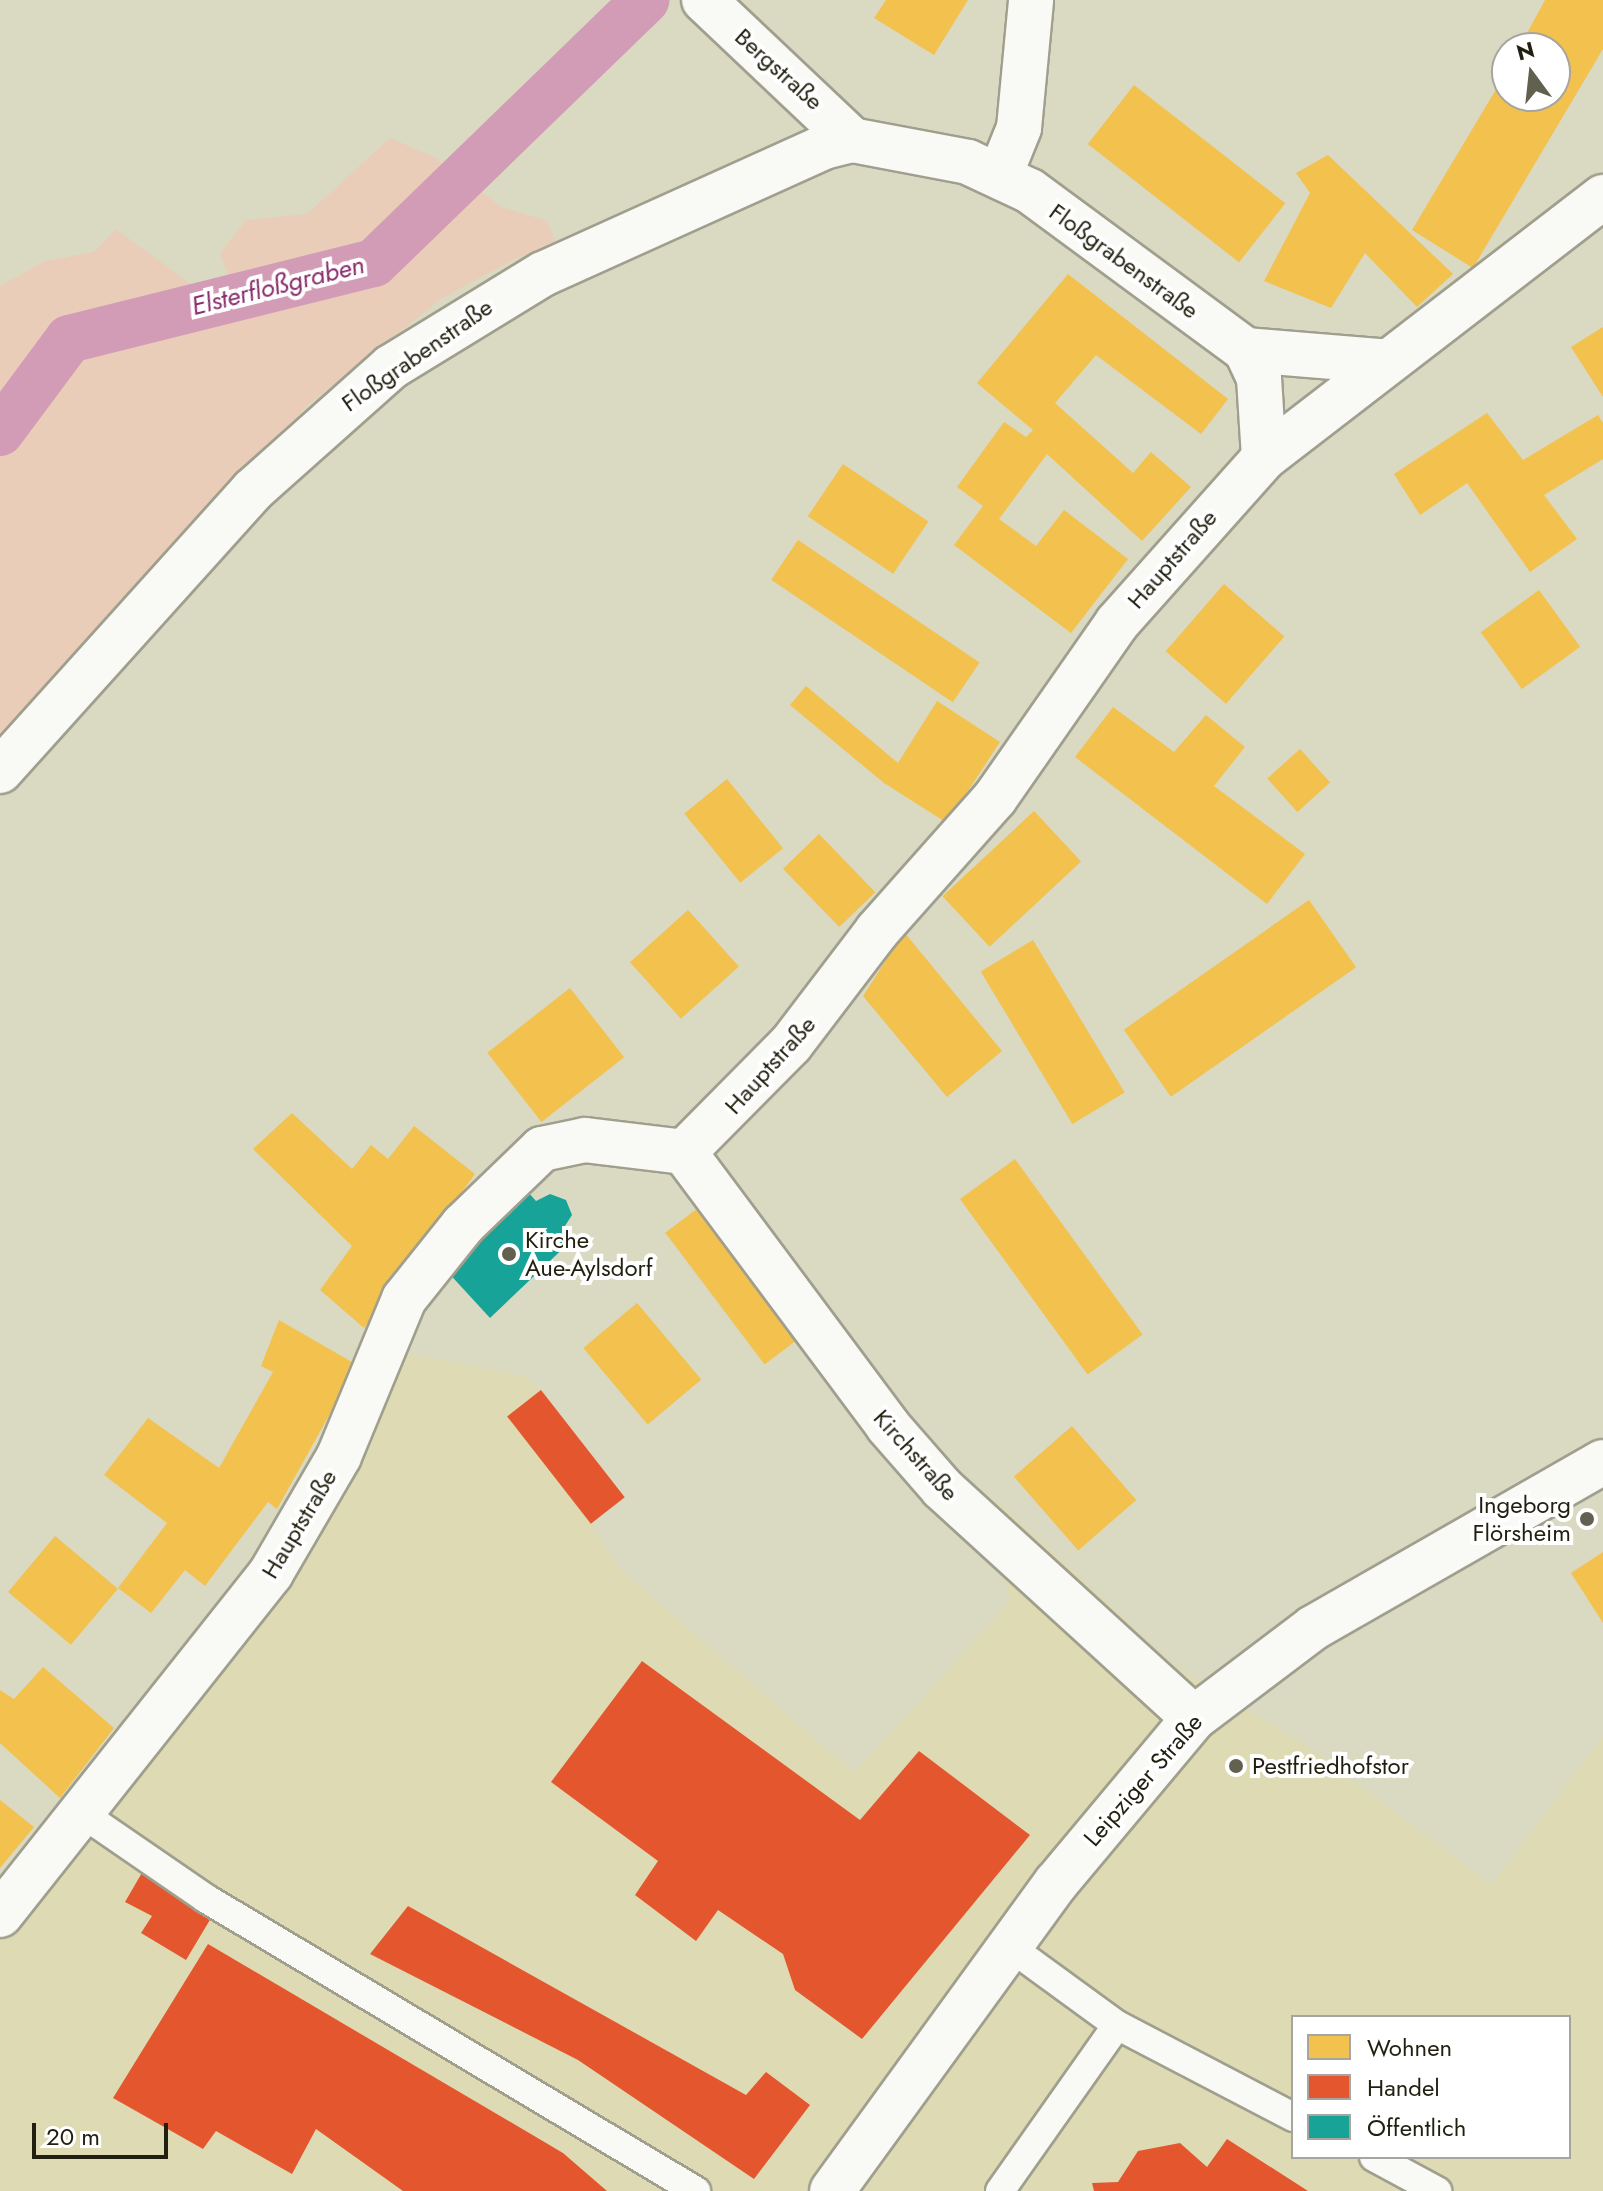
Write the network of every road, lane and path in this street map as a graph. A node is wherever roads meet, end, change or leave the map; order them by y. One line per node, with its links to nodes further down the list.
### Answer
1 (704, 0): 3 (street, Bergstraße)
2 (1031, 0): 4 (street)
3 (852, 140): 4 (street, Floßgrabenstraße); 9 (street, Floßgrabenstraße)
4 (1000, 175): 6 (street, Floßgrabenstraße)
5 (1603, 197): 7 (street, Hauptstraße)
6 (1246, 350): 7 (street); 8 (street)
7 (1381, 361): 8 (street, Hauptstraße)
8 (1264, 458): 10 (street, Hauptstraße)
9 (0, 771)
10 (684, 1152): 12 (street, Kirchstraße); 13 (street, Hauptstraße)
11 (1603, 1462): 12 (street, Leipziger Straße)
12 (1194, 1718): 15 (street, Leipziger Straße)
13 (80, 1812): 14 (street, Hauptstraße); 20 (lane)
14 (0, 1915)
15 (1010, 1947): 16 (lane); 19 (street, Leipziger Straße)
16 (1117, 2025): 17 (lane); 21 (lane)
17 (1291, 2116)
18 (1378, 2159): 22 (lane)
19 (835, 2190)
20 (696, 2191)
21 (1000, 2191)
22 (1437, 2191)

